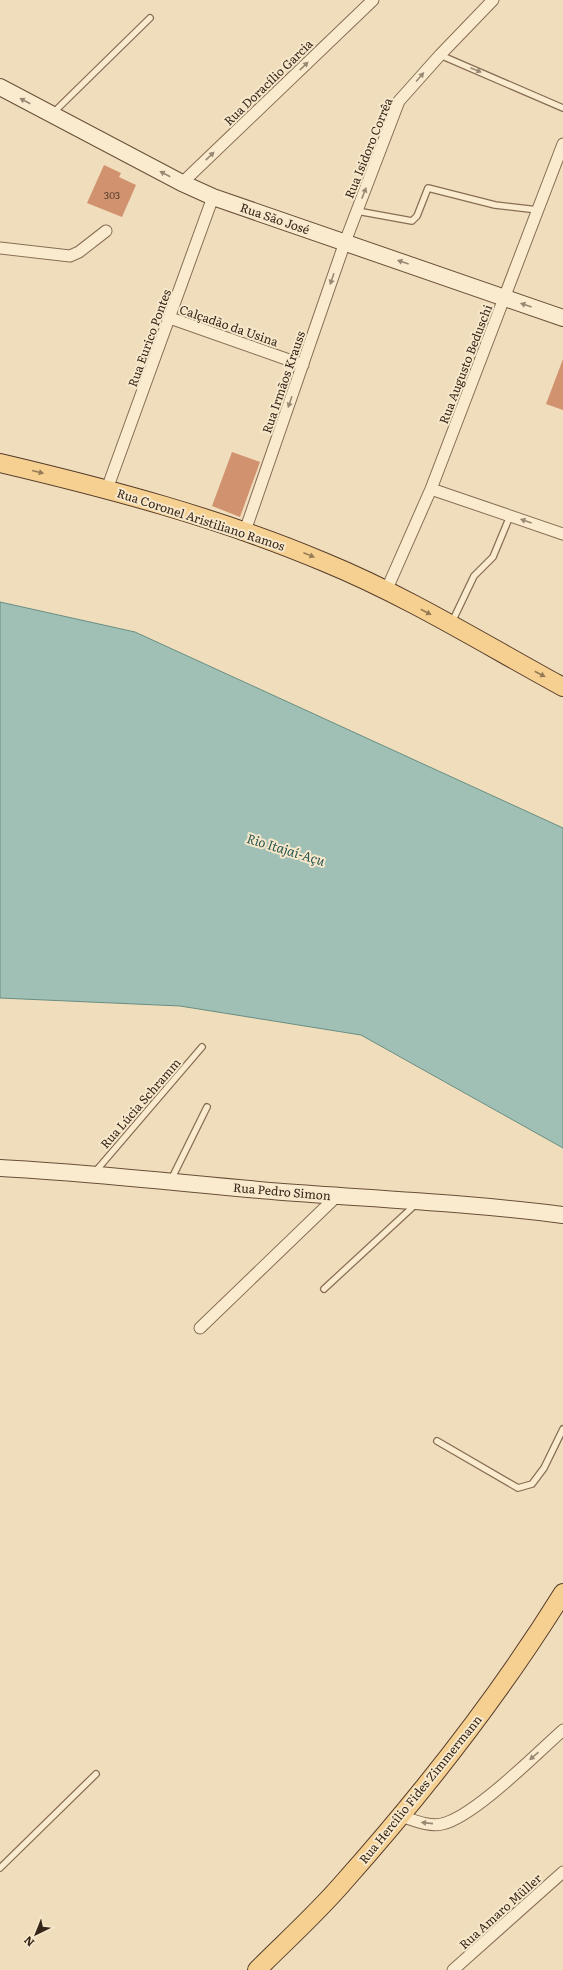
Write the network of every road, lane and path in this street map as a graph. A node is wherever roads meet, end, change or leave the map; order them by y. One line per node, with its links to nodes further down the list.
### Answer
1 (373, 0): 9 (street, Rua Doracílio Garcia, one-way to 1)
2 (493, 0): 4 (street, Rua Isidoro Corrêa)
3 (150, 18): 7 (lane)
4 (440, 55): 6 (lane, one-way to 6); 12 (street, Rua Isidoro Corrêa, one-way to 4)
5 (0, 87): 7 (street, Rua São José, one-way to 5)
6 (563, 108)
7 (51, 114): 9 (street, Rua São José, one-way to 7)
8 (563, 144): 11 (street, Rua Augusto Beduschi)
9 (182, 183): 10 (street, Rua São José)
10 (213, 197): 14 (street, Rua São José); 17 (street, Rua Eurico Pontes)
11 (538, 210): 12 (lane); 16 (street, Rua Augusto Beduschi)
12 (357, 211): 14 (street, Rua Isidoro Corrêa)
13 (106, 231): 15 (street)
14 (345, 242): 16 (street, Rua São José, one-way to 14); 19 (street, Rua Irmãos Krauss, one-way to 19)
15 (0, 248)
16 (504, 297): 18 (street, Rua São José, one-way to 16); 22 (street, Rua Augusto Beduschi)
17 (170, 318): 19 (street, Calçadão da Usina); 21 (street, Rua Eurico Pontes)
18 (563, 318)
19 (303, 365): 24 (street, Rua Irmãos Krauss, one-way to 24)
20 (0, 463): 21 (main road, Rua Coronel Aristiliano Ramos, one-way to 21)
21 (107, 489): 24 (main road, Rua Coronel Aristiliano Ramos)
22 (431, 489): 23 (street); 26 (street, Rua Augusto Beduschi)
23 (510, 516): 25 (street, one-way to 23); 27 (lane)
24 (245, 531): 26 (main road, Rua Coronel Aristiliano Ramos, one-way to 26)
25 (563, 534)
26 (386, 591): 27 (main road, Rua Coronel Aristiliano Ramos, one-way to 27)
27 (450, 625): 28 (main road, Rua Coronel Aristiliano Ramos, one-way to 28)
28 (563, 687)
29 (202, 1047): 32 (lane, Rua Lúcia Schramm)
30 (207, 1107): 33 (lane)
31 (0, 1168): 32 (street, Rua Pedro Simon)
32 (93, 1174): 33 (street, Rua Pedro Simon)
33 (170, 1182): 34 (street, Rua Pedro Simon)
34 (337, 1196): 35 (street, Rua Pedro Simon); 38 (street)
35 (419, 1201): 36 (street, Rua Pedro Simon); 37 (lane)
36 (563, 1215)
37 (324, 1289)
38 (200, 1328)
39 (563, 1429): 40 (lane)
40 (437, 1441)
41 (563, 1593): 44 (main road, Rua Hercílio Fides Zimmermann)
42 (563, 1730): 44 (street, one-way to 44)
43 (96, 1774): 45 (lane)
44 (401, 1816): 47 (main road, Rua Hercílio Fides Zimmermann)
45 (0, 1868)
46 (563, 1872): 48 (street, Rua Amaro Müller)
47 (258, 1970)
48 (453, 1970)

